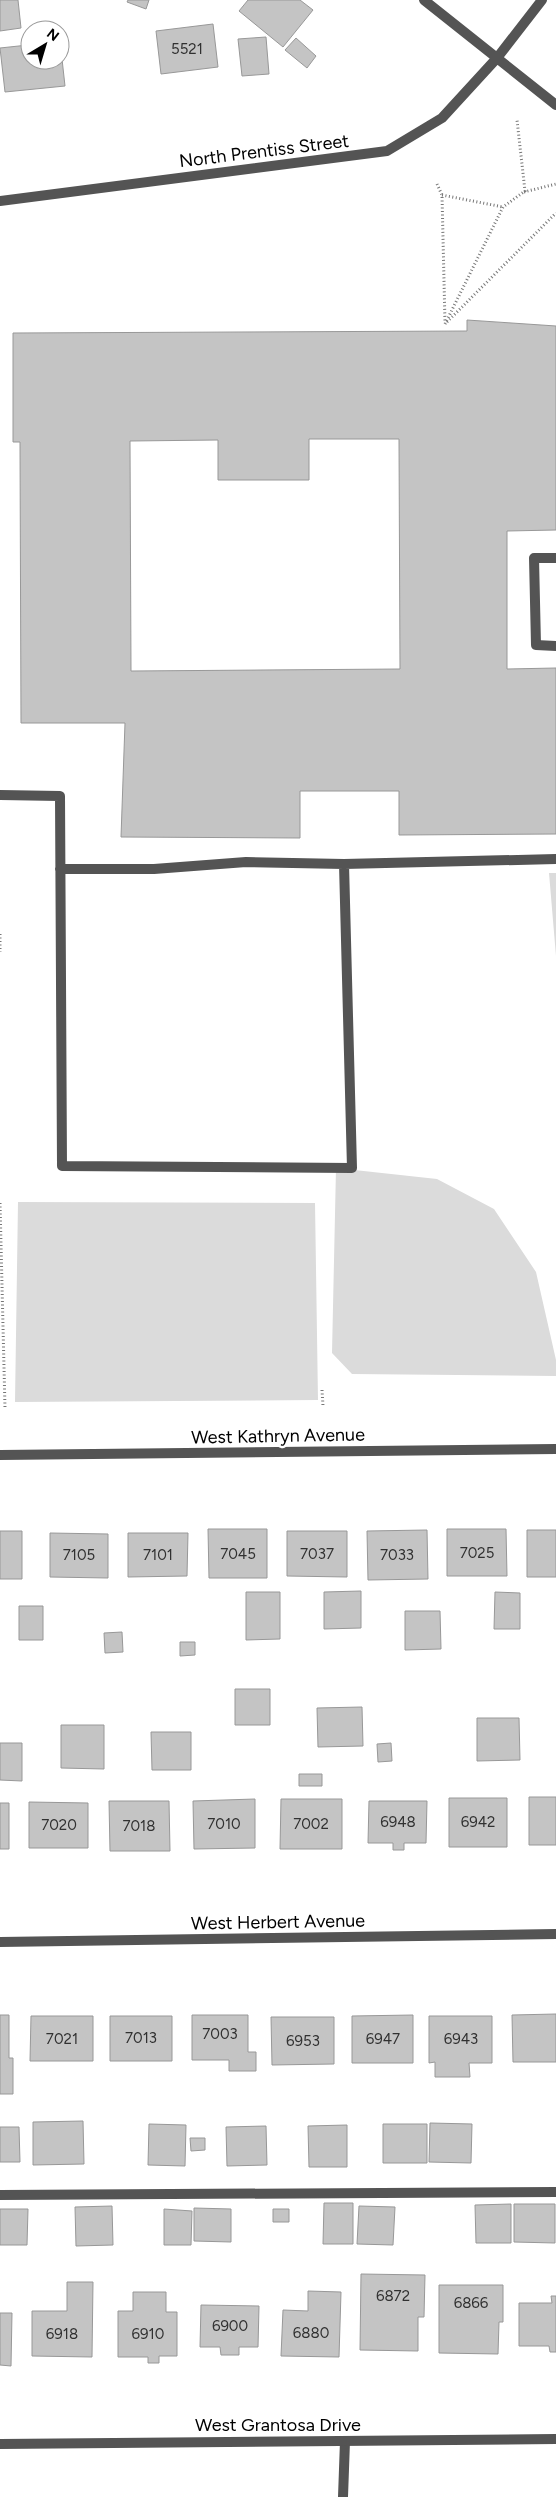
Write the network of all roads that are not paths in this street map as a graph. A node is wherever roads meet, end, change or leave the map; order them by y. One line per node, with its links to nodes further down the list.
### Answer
1 (424, 0): 3 (street)
2 (542, 0): 3 (street, North Prentiss Street)
3 (498, 58): 4 (street); 5 (street, North Prentiss Street)
4 (556, 105)
5 (0, 201)
6 (556, 558): 7 (street)
7 (556, 646)
8 (0, 795): 11 (street)
9 (556, 859): 10 (street)
10 (344, 864): 11 (street); 11 (street)
11 (60, 869)
12 (556, 1449): 13 (street, West Kathryn Avenue)
13 (0, 1455)
14 (556, 1934): 15 (street, West Herbert Avenue)
15 (0, 1942)
16 (556, 2192): 17 (street)
17 (0, 2195)
18 (556, 2439): 19 (street, West Grantosa Drive)
19 (345, 2441): 20 (street, West Grantosa Drive); 21 (street)
20 (0, 2444)
21 (343, 2497)

